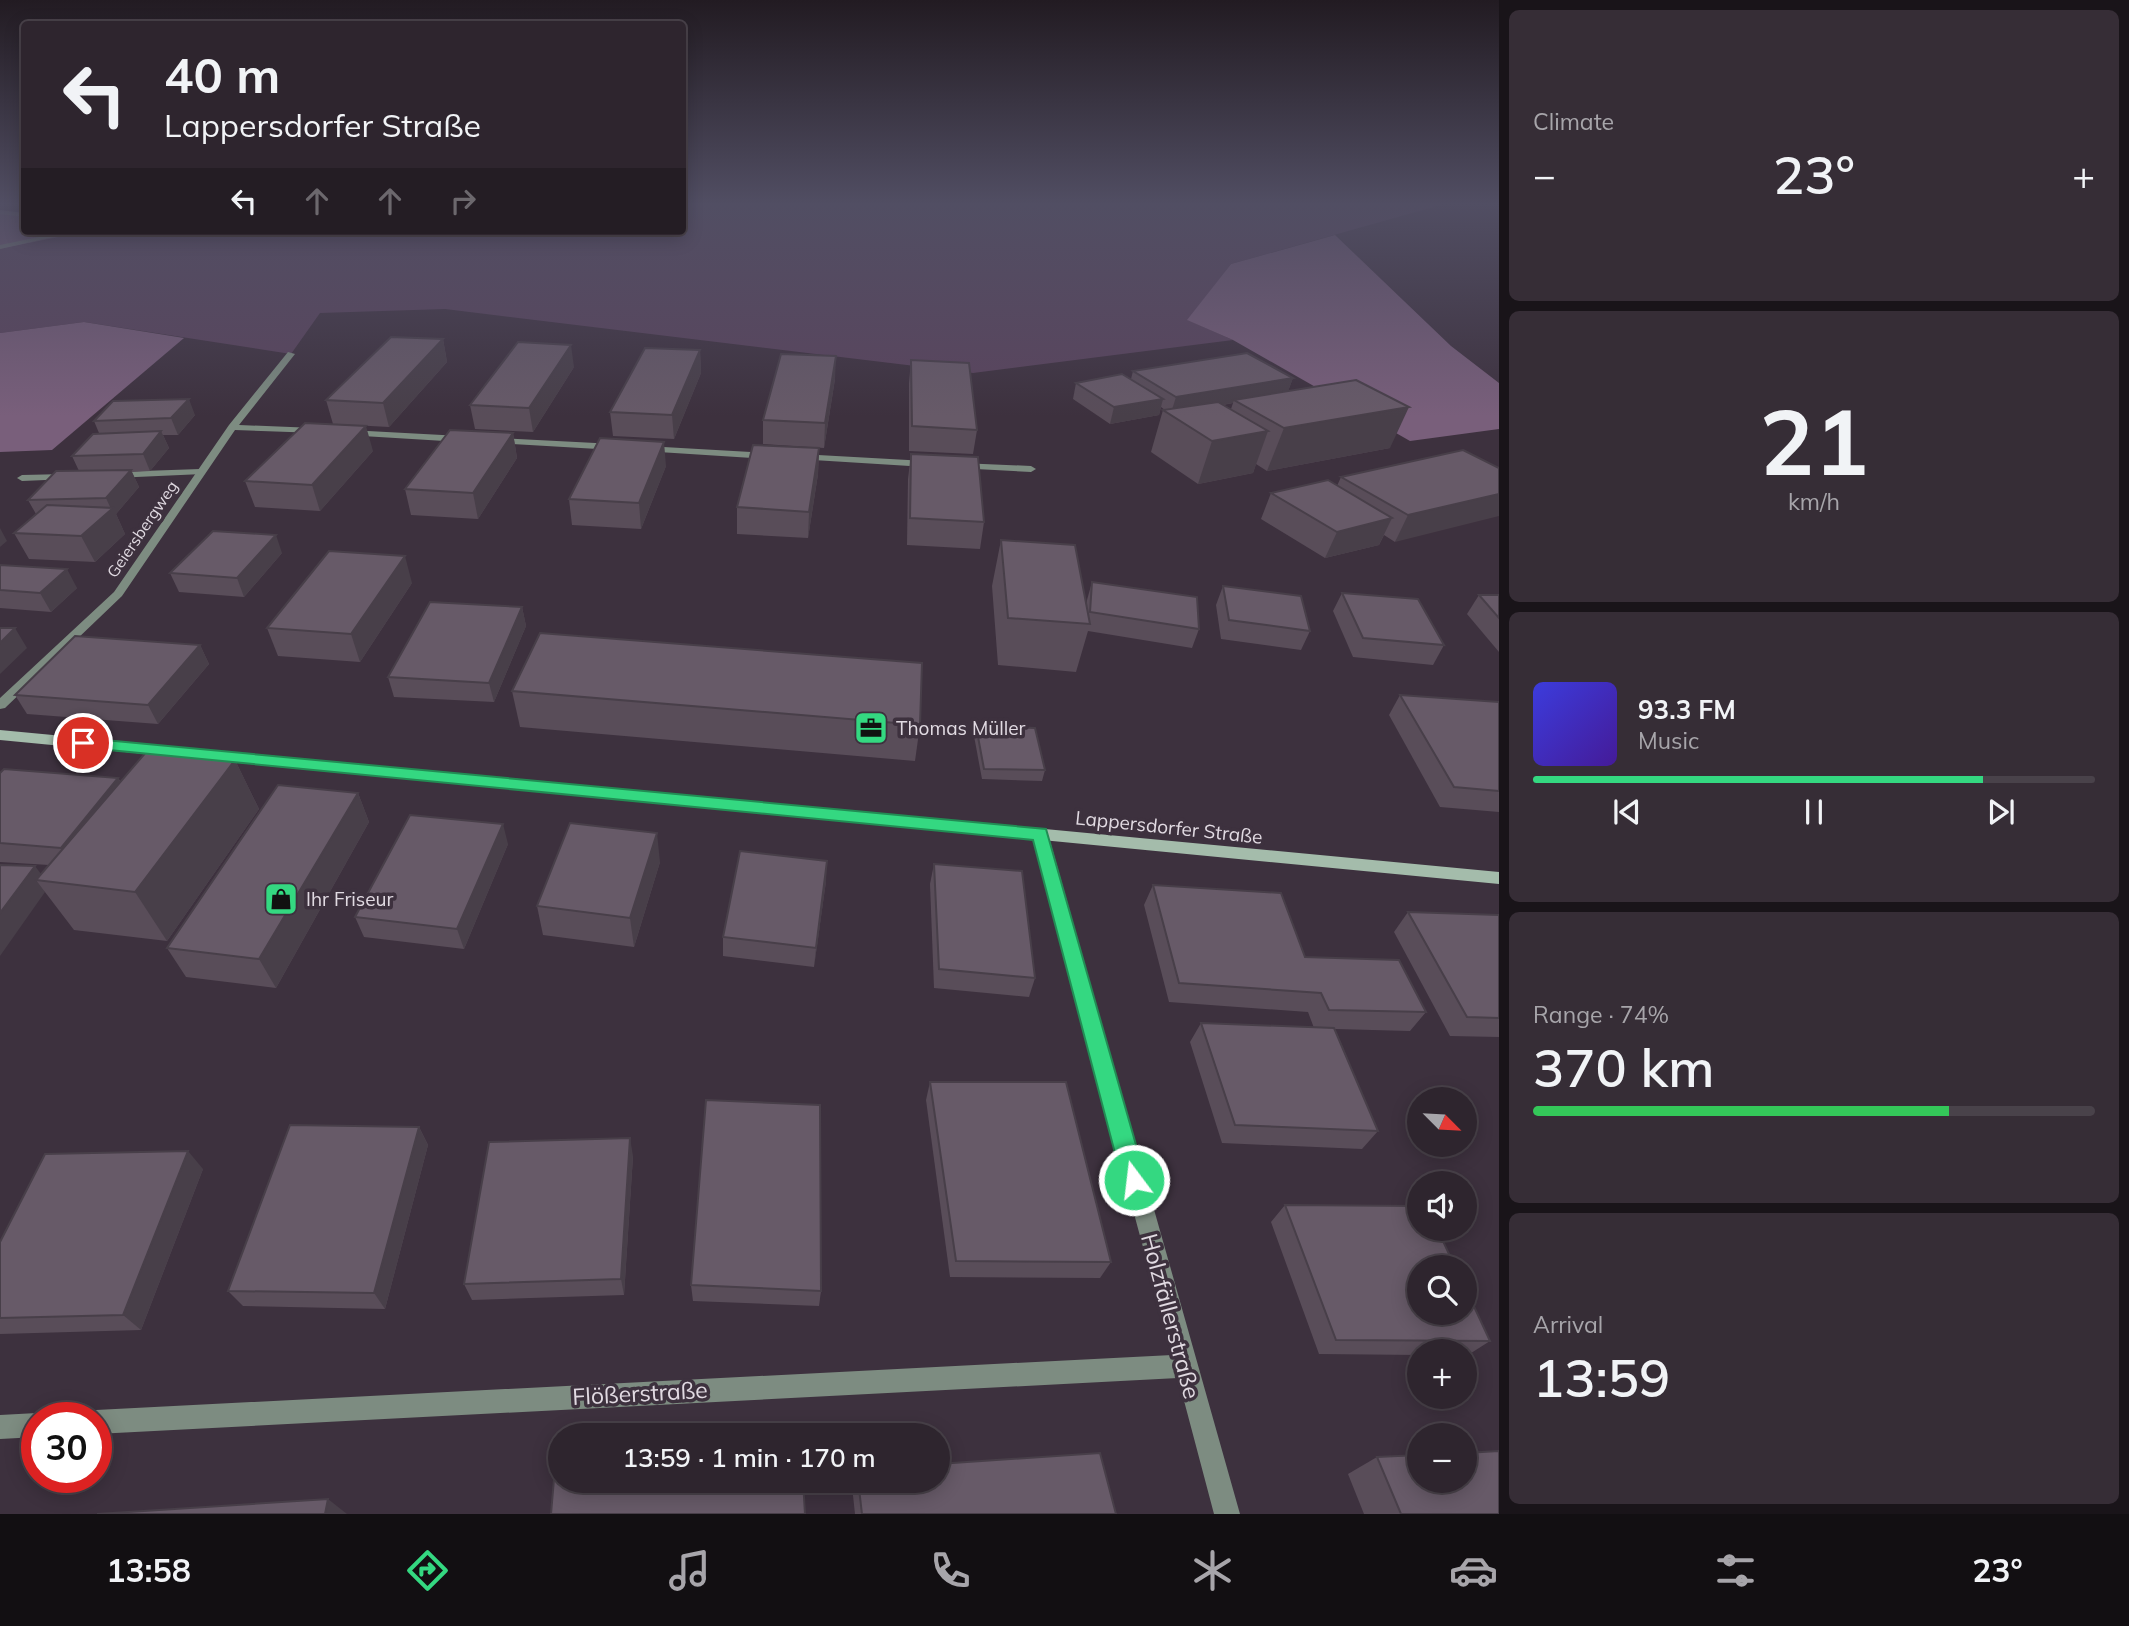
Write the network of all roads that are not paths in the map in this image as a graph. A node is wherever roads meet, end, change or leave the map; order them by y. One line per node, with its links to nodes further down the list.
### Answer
1 (291, 354): 2 (street, Geiersbergweg)
2 (232, 427): 3 (street); 12 (street, Geiersbergweg)
3 (321, 432)
4 (334, 432): 5 (street)
5 (466, 439)
6 (480, 440): 7 (street)
7 (778, 456)
8 (791, 457): 9 (street)
9 (941, 465)
10 (955, 466): 11 (street)
11 (1031, 470)
12 (200, 472): 13 (street); 16 (street, Geiersbergweg)
13 (104, 476)
14 (77, 477): 15 (street)
15 (22, 478)
16 (0, 705)
17 (0, 735): 18 (street, Lappersdorfer Straße)
18 (1040, 834): 19 (street, Lappersdorfer Straße); 20 (street, Holzfällerstraße)
19 (1499, 878)
20 (1185, 1366): 21 (street, Flößerstraße); 24 (street, Holzfällerstraße)
21 (112, 1421)
22 (21, 1426): 23 (street)
23 (0, 1427)
24 (1227, 1514)

